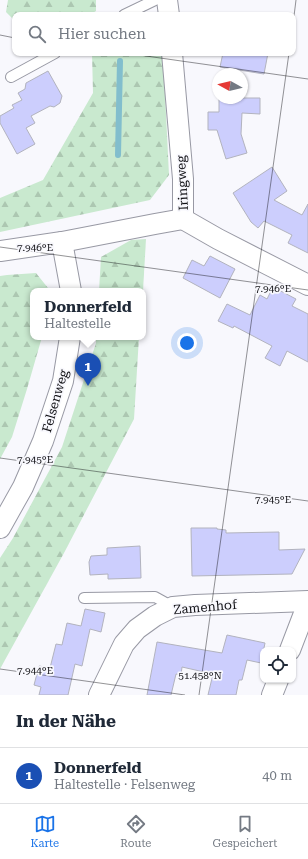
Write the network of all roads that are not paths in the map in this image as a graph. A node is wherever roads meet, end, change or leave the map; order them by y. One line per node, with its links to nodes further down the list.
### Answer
1 (155, 0): 3 (lane)
2 (168, 0): 4 (street)
3 (130, 12)
4 (169, 12)
5 (49, 56): 7 (lane)
6 (172, 56): 8 (street, Iringweg)
7 (11, 77)
8 (183, 219): 9 (street); 11 (street, Iringweg)
9 (62, 242): 10 (street); 12 (street)
10 (0, 251)
11 (308, 285)
12 (70, 288)
13 (70, 340): 14 (street, Felsenweg)
14 (0, 528)
15 (84, 598): 17 (lane)
16 (308, 602): 17 (street, Zamenhof); 18 (street, Zamenhof)
17 (174, 607): 20 (street, Zamenhof)
18 (291, 647)
19 (277, 683): 21 (street)
20 (99, 695)
21 (272, 695)

